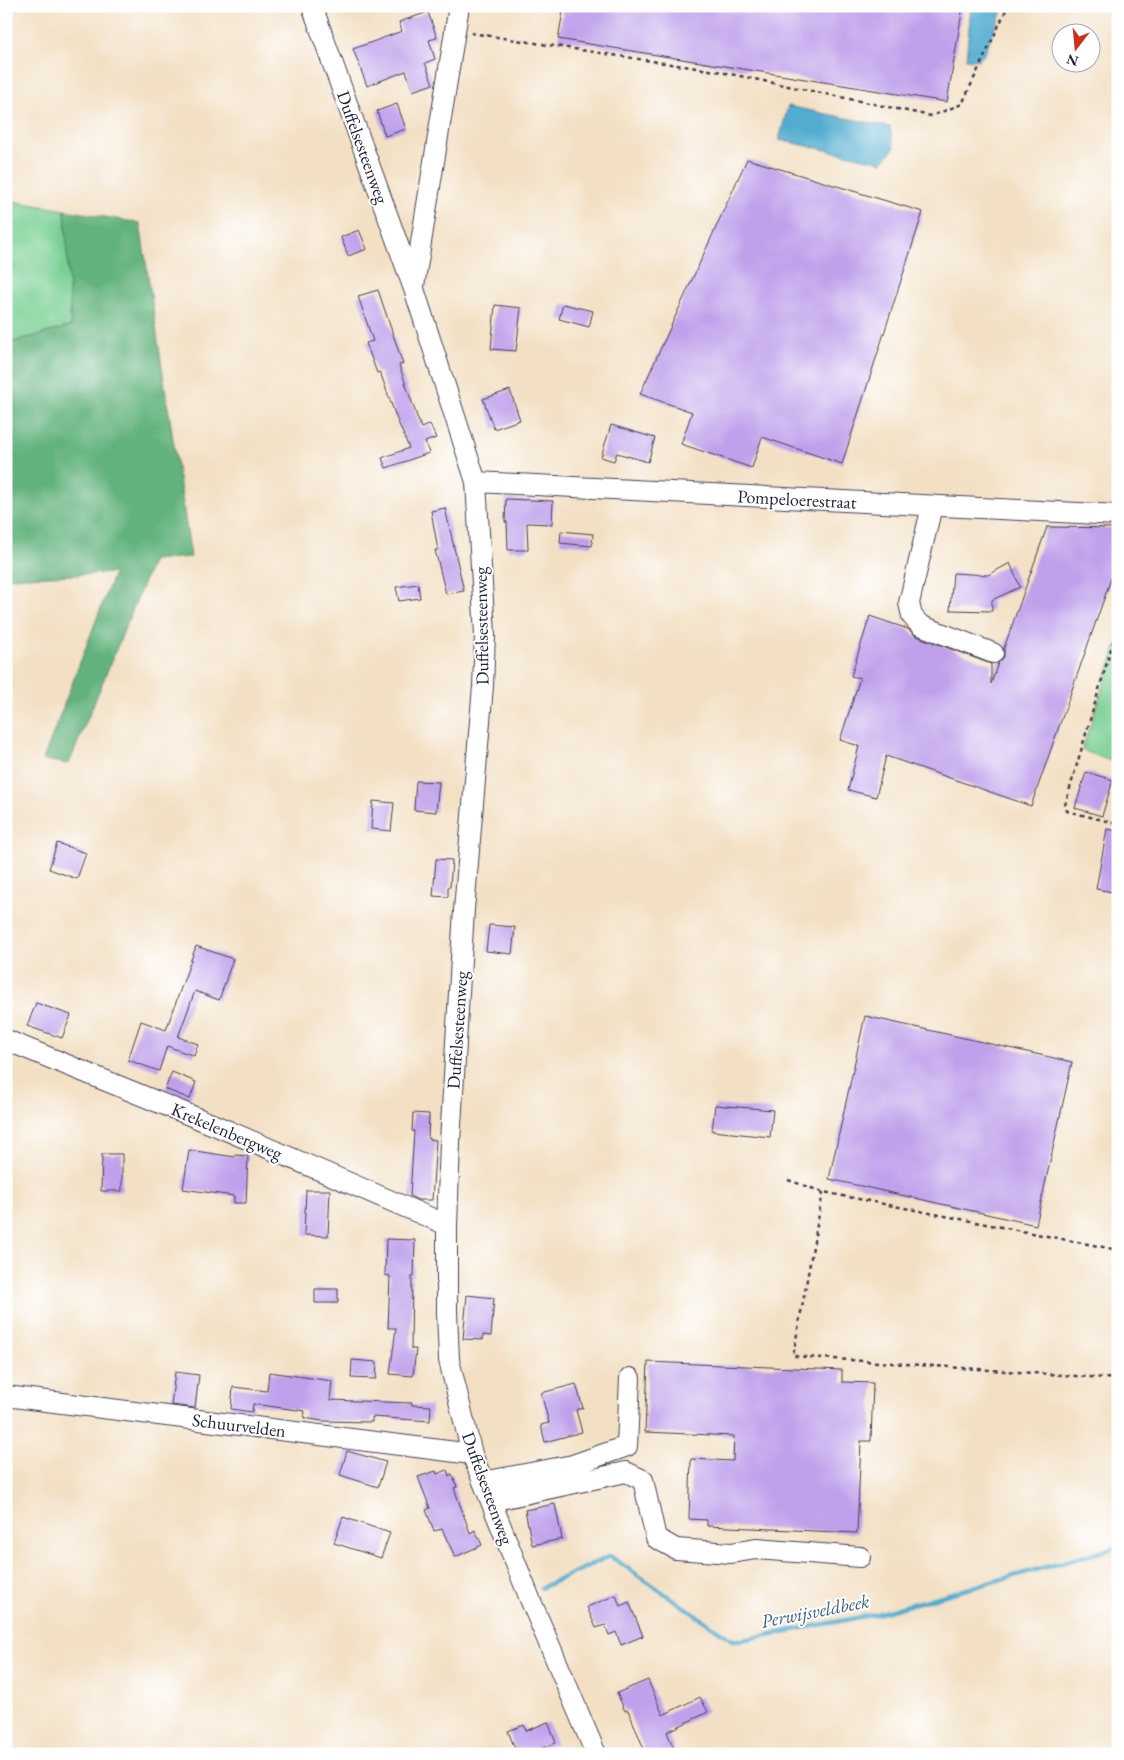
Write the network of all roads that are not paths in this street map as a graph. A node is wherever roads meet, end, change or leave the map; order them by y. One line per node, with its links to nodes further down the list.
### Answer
1 (312, 6): 3 (street, Duffelsesteenweg)
2 (459, 6): 3 (street, Duffelsesteenweg)
3 (414, 289): 4 (street, Duffelsesteenweg)
4 (476, 482): 5 (street, Pompeloerestraat); 9 (street, Duffelsesteenweg)
5 (932, 506): 6 (street, Pompeloerestraat); 7 (street)
6 (1118, 515)
7 (993, 653)
8 (6, 1040): 9 (street, Krekelenbergweg)
9 (447, 1225): 12 (street, Duffelsesteenweg)
10 (630, 1378): 13 (street)
11 (6, 1396): 12 (street, Schuurvelden)
12 (472, 1454): 13 (street, Duffelsesteenweg)
13 (483, 1482): 14 (street, Duffelsesteenweg)
14 (491, 1501): 15 (street); 16 (street, Duffelsesteenweg)
15 (860, 1557)
16 (596, 1754)

